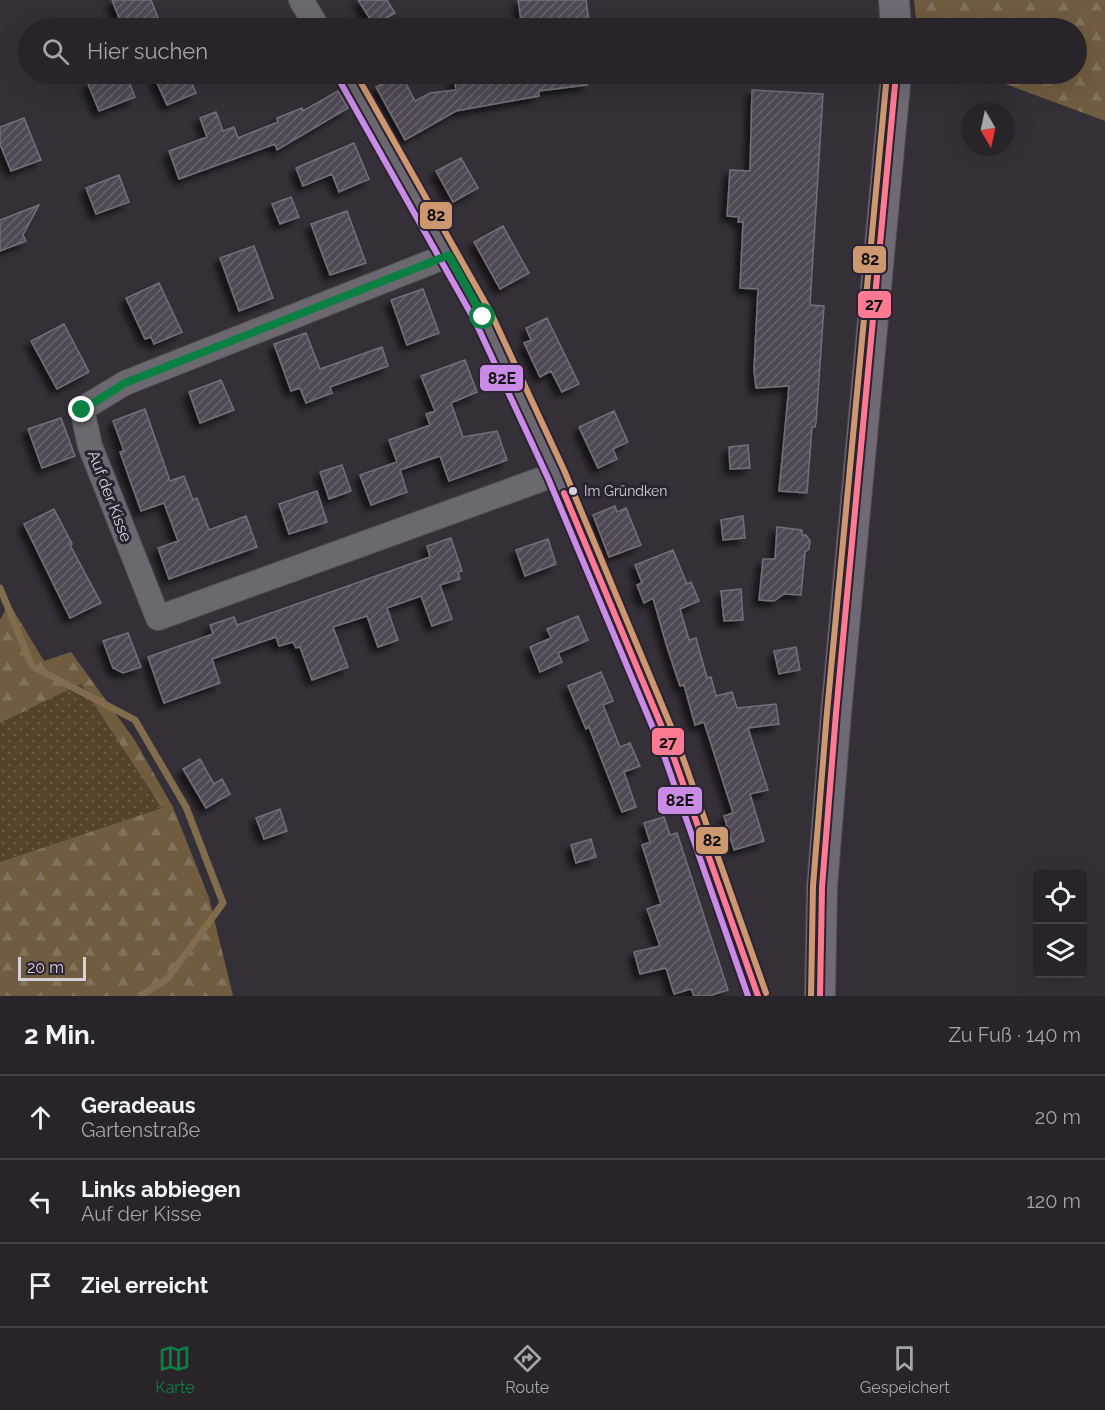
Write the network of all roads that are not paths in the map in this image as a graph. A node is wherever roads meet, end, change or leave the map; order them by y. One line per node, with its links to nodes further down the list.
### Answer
1 (301, 0): 3 (street)
2 (894, 0): 4 (main road)
3 (312, 18)
4 (895, 18)
5 (352, 84): 7 (street)
6 (895, 84): 10 (main road)
7 (449, 255): 8 (street); 8 (street, Auf der Kisse)
8 (556, 474): 9 (street)
9 (758, 996)
10 (820, 996)

